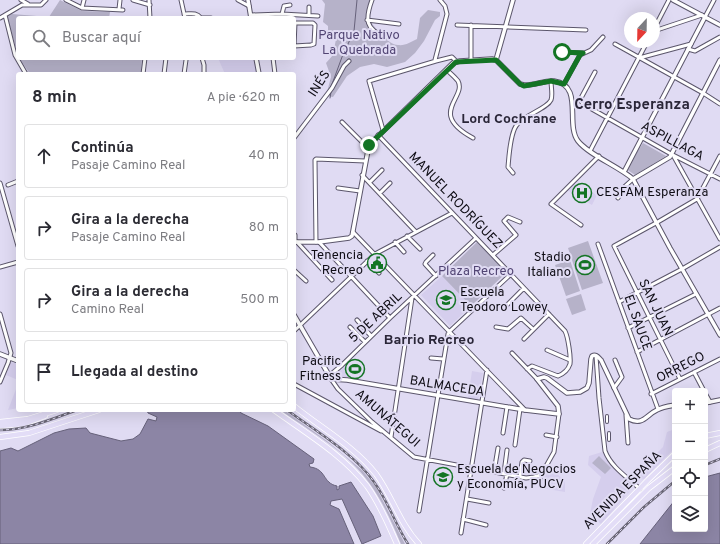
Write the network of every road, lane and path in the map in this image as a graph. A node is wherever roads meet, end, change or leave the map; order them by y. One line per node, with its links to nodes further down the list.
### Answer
1 (21, 0): 17 (street)
2 (46, 0): 17 (street)
3 (66, 0): 22 (street)
4 (84, 0): 22 (street)
5 (120, 0): 23 (street)
6 (133, 0): 18 (street)
7 (149, 0): 18 (street)
8 (181, 0): 25 (street)
9 (238, 0): 20 (street)
10 (248, 0): 20 (street)
11 (372, 0): 36 (street)
12 (440, 0): 68 (street)
13 (513, 0): 41 (street)
14 (669, 0): 35 (street)
15 (673, 0): 33 (street)
16 (714, 0): 33 (street)
17 (28, 4): 27 (street)
18 (150, 5): 28 (street)
19 (290, 5): 26 (street)
20 (249, 6): 30 (street)
21 (309, 7): 31 (street)
22 (82, 8): 23 (street)
23 (119, 9): 24 (street)
24 (124, 10)
25 (184, 14): 29 (street)
26 (282, 14): 30 (street); 31 (street)
27 (5, 15): 34 (street); 55 (street)
28 (150, 16)
29 (199, 16)
30 (251, 16)
31 (309, 16): 32 (street)
32 (318, 16)
33 (704, 16): 42 (street); 43 (street); 49 (street)
34 (0, 18)
35 (660, 18)
36 (367, 20): 38 (street); 45 (street)
37 (296, 23): 50 (street)
38 (399, 24)
39 (457, 25): 40 (street)
40 (471, 25): 41 (street); 64 (street)
41 (504, 26): 44 (street); 65 (street)
42 (720, 26)
43 (660, 28)
44 (586, 30)
45 (386, 37)
46 (603, 37): 54 (street)
47 (720, 37): 52 (street)
48 (615, 44): 56 (street)
49 (691, 44): 52 (street); 56 (street)
50 (296, 46)
51 (644, 48): 56 (street)
52 (688, 49): 79 (street)
53 (562, 52): 54 (street)
54 (583, 53): 81 (street)
55 (16, 55)
56 (639, 58): 79 (street); 84 (street)
57 (19, 60): 71 (street)
58 (145, 60): 72 (street)
59 (166, 60): 73 (street)
60 (186, 60): 74 (street)
61 (203, 60): 75 (street)
62 (256, 60): 76 (street)
63 (273, 60): 77 (street)
64 (471, 60): 65 (street); 69 (street)
65 (496, 60): 80 (street)
66 (720, 60): 82 (street)
67 (349, 61): 87 (street, INÉS)
68 (436, 62): 69 (street); 86 (street)
69 (456, 62): 70 (street)
70 (446, 70): 86 (street); 89 (street)
71 (25, 72)
72 (143, 72)
73 (164, 72)
74 (184, 72)
75 (204, 72)
76 (259, 72)
77 (275, 72)
78 (595, 72): 84 (street, ASPILLAGA)
79 (674, 77): 82 (street); 90 (street)
80 (551, 81): 81 (street); 99 (street)
81 (564, 84): 92 (street)
82 (703, 93): 83 (street); 93 (street)
83 (720, 104)
84 (607, 119): 90 (street, ASPILLAGA); 92 (street)
85 (342, 122): 91 (street)
86 (383, 130): 88 (street)
87 (296, 135)
88 (378, 135): 91 (street); 114 (street, MANUEL RODRÍGUEZ)
89 (474, 138)
90 (642, 138): 93 (street, ASPILLAGA); 98 (street)
91 (368, 148): 96 (street)
92 (590, 151): 94 (street)
93 (672, 155): 100 (street, ASPILLAGA); 103 (street); 113 (street)
94 (599, 156): 98 (street); 117 (street)
95 (720, 156): 100 (street)
96 (365, 161): 101 (street); 125 (street)
97 (382, 170): 105 (street)
98 (624, 172): 103 (street)
99 (513, 173)
100 (710, 174): 102 (street, ASPILLAGA); 113 (street)
101 (362, 175): 105 (street); 110 (street)
102 (720, 178)
103 (633, 179): 112 (street); 116 (street)
104 (16, 182): 108 (street)
105 (370, 182): 111 (street)
106 (390, 183): 111 (street)
107 (0, 184): 122 (street)
108 (8, 185)
109 (338, 188): 110 (street)
110 (360, 191): 118 (street)
111 (380, 193): 119 (street)
112 (618, 198)
113 (697, 199): 116 (street); 123 (street)
114 (452, 213): 119 (street); 121 (street, MANUEL RODRÍGUEZ)
115 (520, 222): 134 (street)
116 (656, 223): 138 (street); 147 (street, SAN JUAN)
117 (581, 225)
118 (354, 232): 125 (street); 132 (street)
119 (416, 232): 120 (street)
120 (407, 236): 126 (street); 130 (street)
121 (476, 238): 134 (street, MANUEL RODRÍGUEZ); 142 (street, 5 DE ABRIL)
122 (16, 239)
123 (720, 239)
124 (296, 242): 125 (street)
125 (317, 242): 143 (street)
126 (395, 242): 131 (street); 132 (street)
127 (296, 243): 144 (street)
128 (598, 244): 150 (street, EL SAUCE)
129 (720, 247): 138 (street)
130 (420, 249)
131 (404, 252)
132 (375, 254): 135 (street); 149 (street)
133 (433, 255): 142 (street)
134 (493, 255): 141 (street, MANUEL RODRÍGUEZ)
135 (367, 261): 140 (street); 143 (street)
136 (16, 263): 137 (street)
137 (0, 267)
138 (682, 269): 147 (street); 148 (street)
139 (296, 272): 145 (street)
140 (378, 273)
141 (511, 274): 146 (street, MANUEL RODRÍGUEZ); 166 (street)
142 (436, 276): 149 (street, 5 DE ABRIL)
143 (351, 277): 158 (street); 160 (street)
144 (332, 280)
145 (306, 281)
146 (524, 288): 151 (street); 154 (street, MANUEL RODRÍGUEZ)
147 (636, 293): 150 (street); 156 (street, SAN JUAN)
148 (696, 294): 155 (street); 156 (street)
149 (414, 296): 158 (street, 5 DE ABRIL); 166 (street); 194 (street)
150 (619, 302): 163 (street, EL SAUCE)
151 (506, 306)
152 (720, 308): 155 (street)
153 (0, 314): 177 (street)
154 (549, 314): 165 (street); 182 (street, MANUEL RODRÍGUEZ)
155 (709, 315): 168 (street); 170 (street)
156 (649, 317): 163 (street); 170 (street, SAN JUAN)
157 (296, 318): 160 (street, AMUNÁTEGUI)
158 (390, 318): 167 (street, 5 DE ABRIL)
159 (356, 320): 167 (street)
160 (300, 325): 164 (street); 187 (street, AMUNÁTEGUI)
161 (350, 327): 171 (street)
162 (496, 327): 165 (street)
163 (628, 328): 173 (street, EL SAUCE)
164 (296, 329)
165 (533, 329): 169 (street)
166 (450, 331): 181 (street); 185 (street)
167 (372, 336): 171 (street, 5 DE ABRIL)
168 (720, 336)
169 (524, 339)
170 (660, 341): 173 (street); 189 (street, SAN JUAN)
171 (365, 342): 187 (street, 5 DE ABRIL)
172 (546, 350): 182 (street)
173 (636, 352): 195 (street, EL SAUCE)
174 (512, 353): 184 (street)
175 (0, 354): 177 (street)
176 (596, 356): 188 (street); 192 (street); 244 (street)
177 (10, 358): 180 (street); 190 (street)
178 (431, 358): 181 (street)
179 (720, 359): 186 (street, ORREGO)
180 (16, 360)
181 (443, 360): 196 (street)
182 (570, 360): 184 (street)
183 (616, 360): 192 (street)
184 (527, 369): 188 (street)
185 (487, 370): 200 (street); 206 (street)
186 (694, 372): 189 (street, ORREGO); 193 (street)
187 (330, 377): 194 (street, BALMACEDA); 217 (street, AMUNÁTEGUI)
188 (536, 379): 211 (street)
189 (680, 379): 195 (street, ORREGO)
190 (0, 382)
191 (296, 385): 217 (street)
192 (614, 388): 212 (street)
193 (702, 388)
194 (399, 390): 196 (street, BALMACEDA); 224 (street)
195 (651, 394): 205 (street, EL SAUCE)
196 (437, 396): 200 (street, BALMACEDA); 234 (street)
197 (708, 399): 199 (street)
198 (720, 400): 199 (street)
199 (710, 402)
200 (482, 403): 202 (street, BALMACEDA); 236 (street)
201 (672, 406): 205 (street)
202 (507, 407): 204 (street, BALMACEDA); 218 (street)
203 (296, 408): 252 (main road)
204 (520, 409): 206 (street, BALMACEDA); 229 (street)
205 (658, 409): 212 (street)
206 (526, 410): 211 (street, BALMACEDA)
207 (52, 412): 210 (main road)
208 (93, 412): 223 (main road)
209 (277, 412): 251 (main road)
210 (47, 414): 214 (main road); 216 (main road)
211 (559, 414): 225 (street)
212 (626, 415): 227 (street)
213 (607, 416): 215 (street)
214 (0, 422)
215 (607, 422)
216 (0, 426)
217 (386, 433): 224 (street, AMUNÁTEGUI)
218 (503, 433)
219 (609, 433): 226 (street)
220 (720, 433): 222 (main road)
221 (546, 435): 225 (street)
222 (708, 435)
223 (0, 437)
224 (391, 437): 234 (street, AMUNÁTEGUI)
225 (556, 437): 240 (street)
226 (609, 440)
227 (628, 443)
228 (720, 443): 231 (main road)
229 (514, 445)
230 (498, 448): 238 (street)
231 (708, 449)
232 (507, 450): 239 (street)
233 (672, 457): 244 (main road, AVENIDA ESPAÑA)
234 (427, 460): 236 (street, AMUNÁTEGUI); 247 (street)
235 (530, 461): 241 (street)
236 (472, 468): 238 (street, AMUNÁTEGUI); 245 (street)
237 (672, 470): 254 (main road, AVENIDA ESPAÑA)
238 (494, 472): 239 (street, AMUNÁTEGUI)
239 (505, 474): 241 (street, AMUNÁTEGUI); 243 (street)
240 (541, 475): 242 (street, AMUNÁTEGUI); 242 (street, AMUNÁTEGUI)
241 (520, 476): 242 (street, AMUNÁTEGUI)
242 (534, 477)
243 (504, 488)
244 (640, 489): 253 (main road, AVENIDA ESPAÑA)
245 (467, 499): 246 (street); 248 (street)
246 (489, 503)
247 (419, 511)
248 (463, 519): 249 (street); 250 (street)
249 (486, 525)
250 (461, 533)
251 (397, 544)
252 (419, 544)
253 (586, 544)
254 (593, 544)

